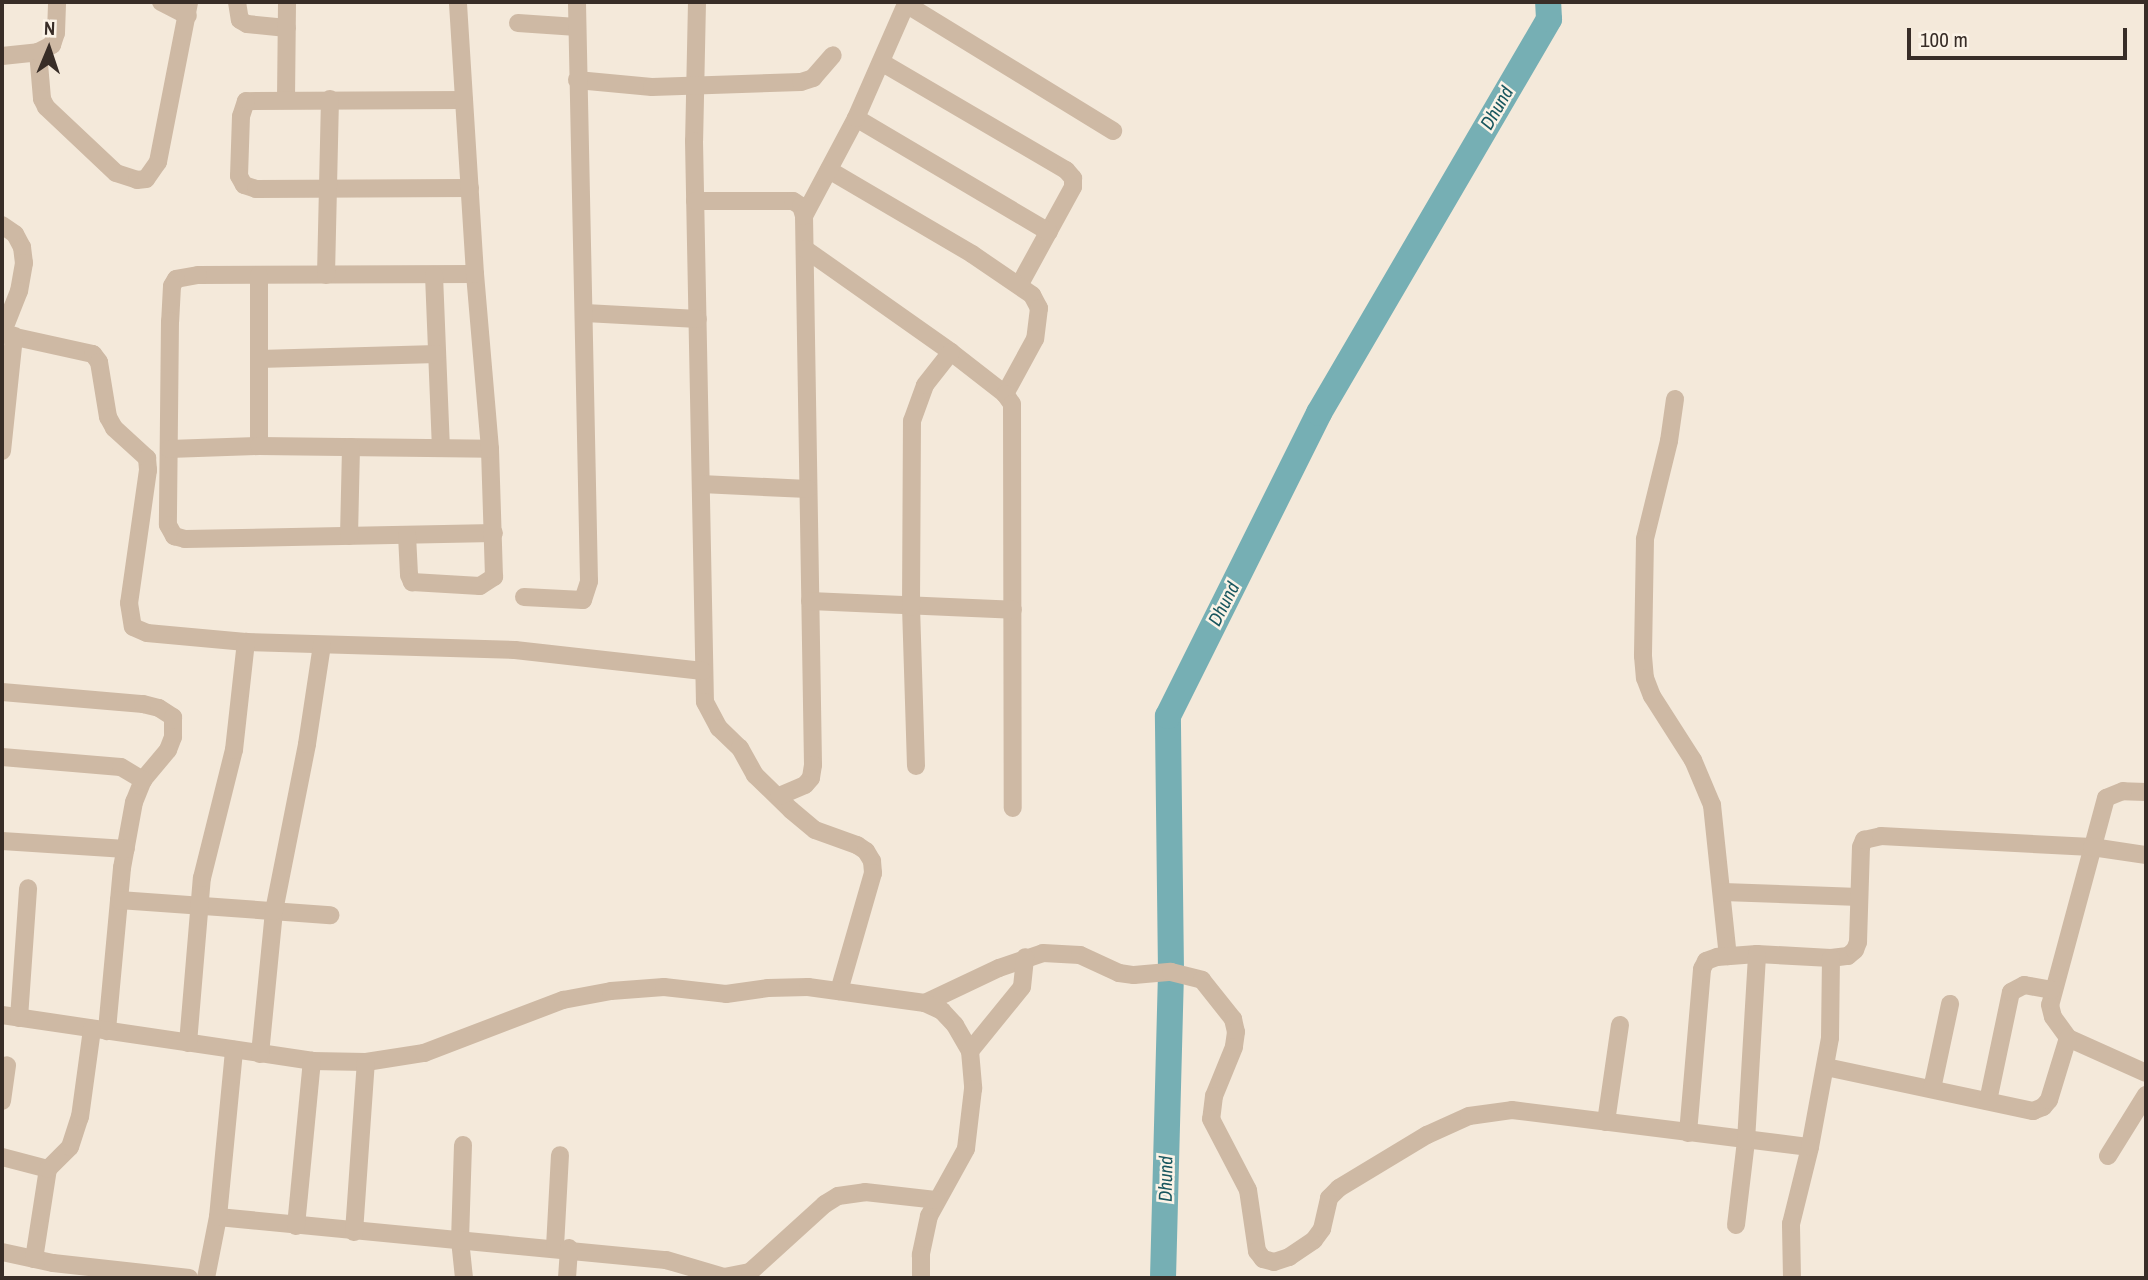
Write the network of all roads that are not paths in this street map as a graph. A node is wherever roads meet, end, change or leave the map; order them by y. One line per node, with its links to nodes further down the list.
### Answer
1 (57, 2): 13 (street)
2 (161, 2): 9 (street)
3 (237, 2): 12 (street)
4 (287, 2): 12 (street)
5 (458, 2): 21 (street)
6 (577, 2): 11 (street)
7 (697, 2): 18 (street)
8 (906, 3): 16 (street); 23 (street)
9 (189, 9): 13 (street)
10 (518, 23): 11 (street)
11 (577, 27): 17 (street)
12 (287, 28): 19 (street)
13 (38, 52): 15 (street)
14 (833, 55): 18 (street)
15 (2, 56)
16 (881, 62): 22 (street); 30 (street)
17 (577, 80): 18 (street); 37 (street)
18 (694, 84): 27 (street)
19 (286, 99): 20 (street); 25 (street)
20 (330, 99): 21 (street); 25 (street)
21 (464, 100): 26 (street)
22 (856, 118): 24 (street); 30 (street)
23 (1113, 131)
24 (830, 170): 28 (street); 36 (street)
25 (327, 188): 26 (street); 34 (street)
26 (470, 188): 32 (street)
27 (695, 201): 28 (street); 38 (street)
28 (804, 216): 31 (street)
29 (2, 225): 39 (street)
30 (1049, 232): 36 (street)
31 (805, 249): 40 (street); 52 (street)
32 (475, 274): 35 (street); 49 (street)
33 (259, 275): 34 (street); 42 (street); 48 (street)
34 (326, 275): 35 (street)
35 (434, 275): 41 (street)
36 (1020, 284): 43 (street)
37 (584, 313): 38 (street); 56 (street)
38 (698, 319): 51 (street)
39 (6, 335): 50 (street); 60 (street)
40 (951, 352): 43 (street); 58 (street)
41 (437, 354): 42 (street); 47 (street)
42 (259, 359): 45 (street)
43 (1005, 394): 59 (street)
44 (1675, 399): 75 (street)
45 (259, 446): 46 (street); 48 (street)
46 (351, 447): 47 (street); 55 (street)
47 (441, 447): 49 (street)
48 (169, 449): 55 (street)
49 (490, 449): 53 (street)
50 (2, 452)
51 (701, 484): 52 (street); 62 (street)
52 (808, 489): 57 (street)
53 (494, 533): 54 (street); 54 (street)
54 (407, 535): 55 (street)
55 (349, 536)
56 (524, 597)
57 (810, 601): 58 (street); 68 (street)
58 (911, 607): 59 (street); 65 (street)
59 (1013, 610): 69 (street)
60 (246, 642): 61 (street); 78 (street)
61 (322, 645): 62 (street); 79 (street)
62 (703, 671): 68 (street)
63 (2, 692): 66 (street)
64 (2, 757): 66 (street)
65 (916, 766)
66 (143, 780): 72 (street)
67 (2146, 792): 71 (street)
68 (779, 796): 86 (street)
69 (1013, 808)
70 (2, 841): 72 (street)
71 (2092, 847): 73 (street); 76 (street); 85 (street)
72 (126, 849): 77 (street)
73 (2146, 855)
74 (28, 888): 89 (street)
75 (1723, 891): 76 (street); 82 (street)
76 (1859, 897): 84 (street)
77 (119, 900): 78 (street); 91 (street)
78 (198, 906): 79 (street); 93 (street)
79 (274, 911): 80 (street); 96 (street)
80 (330, 915)
81 (1756, 954): 82 (street); 84 (street); 108 (street)
82 (1728, 956): 107 (street)
83 (1025, 957): 87 (street); 95 (street); 106 (street)
84 (1832, 958): 100 (street)
85 (2052, 990): 92 (street); 105 (street)
86 (839, 991): 87 (street); 98 (street)
87 (925, 1003): 95 (street)
88 (1950, 1004): 102 (street)
89 (10, 1017): 91 (street)
90 (1620, 1025): 106 (street)
91 (99, 1030): 93 (street); 114 (street)
92 (2068, 1038): 101 (street); 105 (street)
93 (187, 1043): 94 (street)
94 (234, 1050): 96 (street); 116 (street)
95 (970, 1051): 115 (street)
96 (260, 1054): 97 (street)
97 (312, 1061): 98 (street); 118 (street)
98 (366, 1062): 119 (street)
99 (7, 1065): 104 (street)
100 (1826, 1067): 102 (street); 110 (street)
101 (2146, 1073)
102 (1932, 1090): 105 (street)
103 (2146, 1095): 112 (street)
104 (2, 1101)
105 (1988, 1101)
106 (1606, 1122): 107 (street)
107 (1688, 1133): 108 (street)
108 (1746, 1141): 110 (street); 117 (street)
109 (463, 1145): 120 (street)
110 (1810, 1147): 132 (street)
111 (560, 1155): 121 (street)
112 (2108, 1156)
113 (2, 1157): 114 (street)
114 (48, 1170): 123 (street)
115 (936, 1200): 124 (street); 131 (street)
116 (218, 1217): 118 (street); 127 (street)
117 (1736, 1225)
118 (296, 1226): 119 (street)
119 (354, 1232): 120 (street)
120 (460, 1240): 121 (street); 128 (street)
121 (562, 1248): 124 (street); 129 (street)
122 (2, 1252): 123 (street)
123 (34, 1259): 125 (street)
124 (666, 1260): 130 (street)
125 (113, 1275): 126 (street)
126 (189, 1278)
127 (206, 1278)
128 (464, 1278)
129 (567, 1278)
130 (664, 1278)
131 (921, 1278)
132 (1793, 1278)

